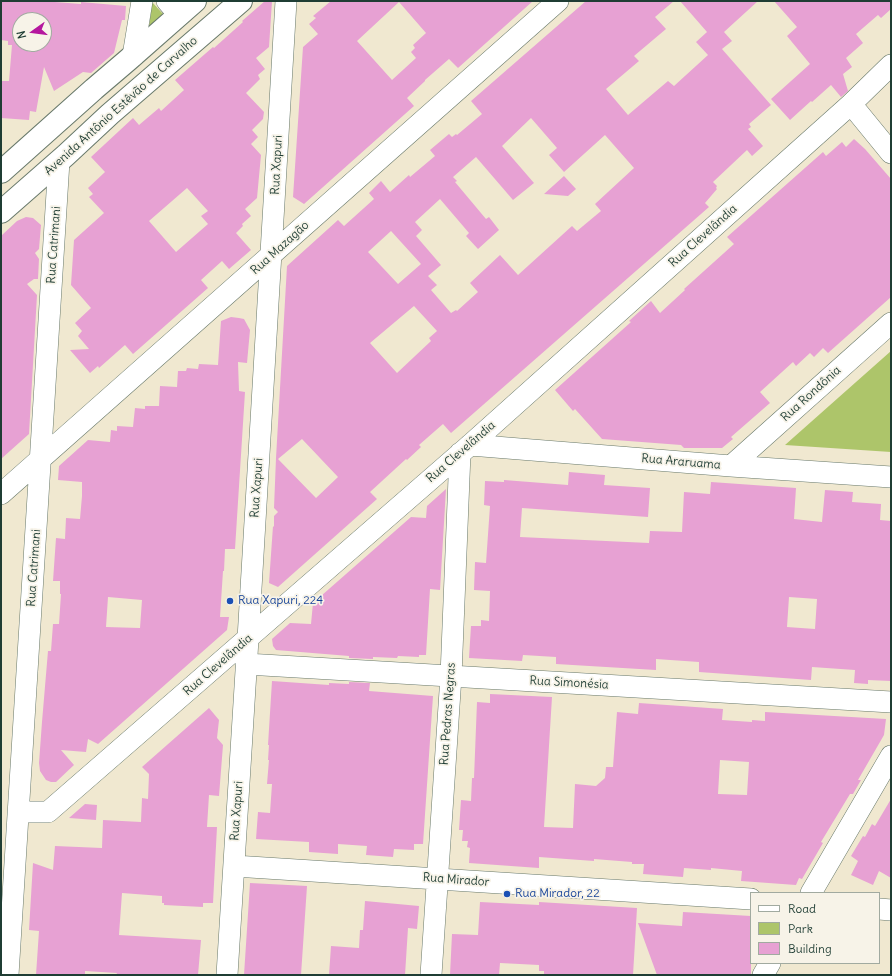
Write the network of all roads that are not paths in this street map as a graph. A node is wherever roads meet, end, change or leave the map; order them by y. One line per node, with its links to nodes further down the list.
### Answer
1 (142, 1): 7 (street)
2 (196, 1): 6 (street)
3 (241, 1): 9 (street, Avenida Antônio Estêvão de Carvalho)
4 (286, 1): 17 (street, Rua Xapuri)
5 (558, 1): 17 (street, Rua Mazagão)
6 (173, 8): 7 (street)
7 (131, 58): 9 (street); 10 (street)
8 (891, 66): 11 (street, Rua Clevelândia)
9 (147, 81): 12 (street, Avenida Antônio Estêvão de Carvalho)
10 (94, 89): 12 (street); 15 (street)
11 (851, 104): 13 (street); 19 (street, Rua Clevelândia)
12 (110, 114): 14 (street, Avenida Antônio Estêvão de Carvalho)
13 (891, 153)
14 (59, 161): 16 (street, Avenida Antônio Estêvão de Carvalho); 20 (street, Rua Catrimani)
15 (1, 172)
16 (1, 212)
17 (272, 255): 20 (street, Rua Mazagão); 24 (street, Rua Xapuri)
18 (891, 323): 21 (street, Rua Rondônia)
19 (465, 449): 21 (street, Rua Araruama); 24 (street, Rua Clevelândia); 26 (street, Rua Pedras Negras)
20 (41, 460): 23 (street, Rua Mazagão); 29 (street, Rua Catrimani)
21 (731, 466): 22 (street, Rua Araruama)
22 (891, 477)
23 (1, 494)
24 (248, 639): 25 (street, Rua Xapuri); 29 (street, Rua Clevelândia)
25 (246, 664): 26 (street, Rua Simonésia); 30 (street, Rua Xapuri)
26 (451, 676): 27 (street, Rua Simonésia); 31 (street, Rua Pedras Negras)
27 (891, 702)
28 (891, 756): 32 (street)
29 (19, 812): 37 (street, Rua Catrimani)
30 (234, 866): 31 (street, Rua Mirador); 38 (street, Rua Xapuri)
31 (437, 879): 33 (street, Rua Mirador); 39 (street, Rua Pedras Negras)
32 (812, 892)
33 (750, 899)
34 (880, 909): 35 (street)
35 (891, 910)
36 (769, 964): 40 (street)
37 (8, 975)
38 (226, 975)
39 (431, 975)
40 (763, 975)

